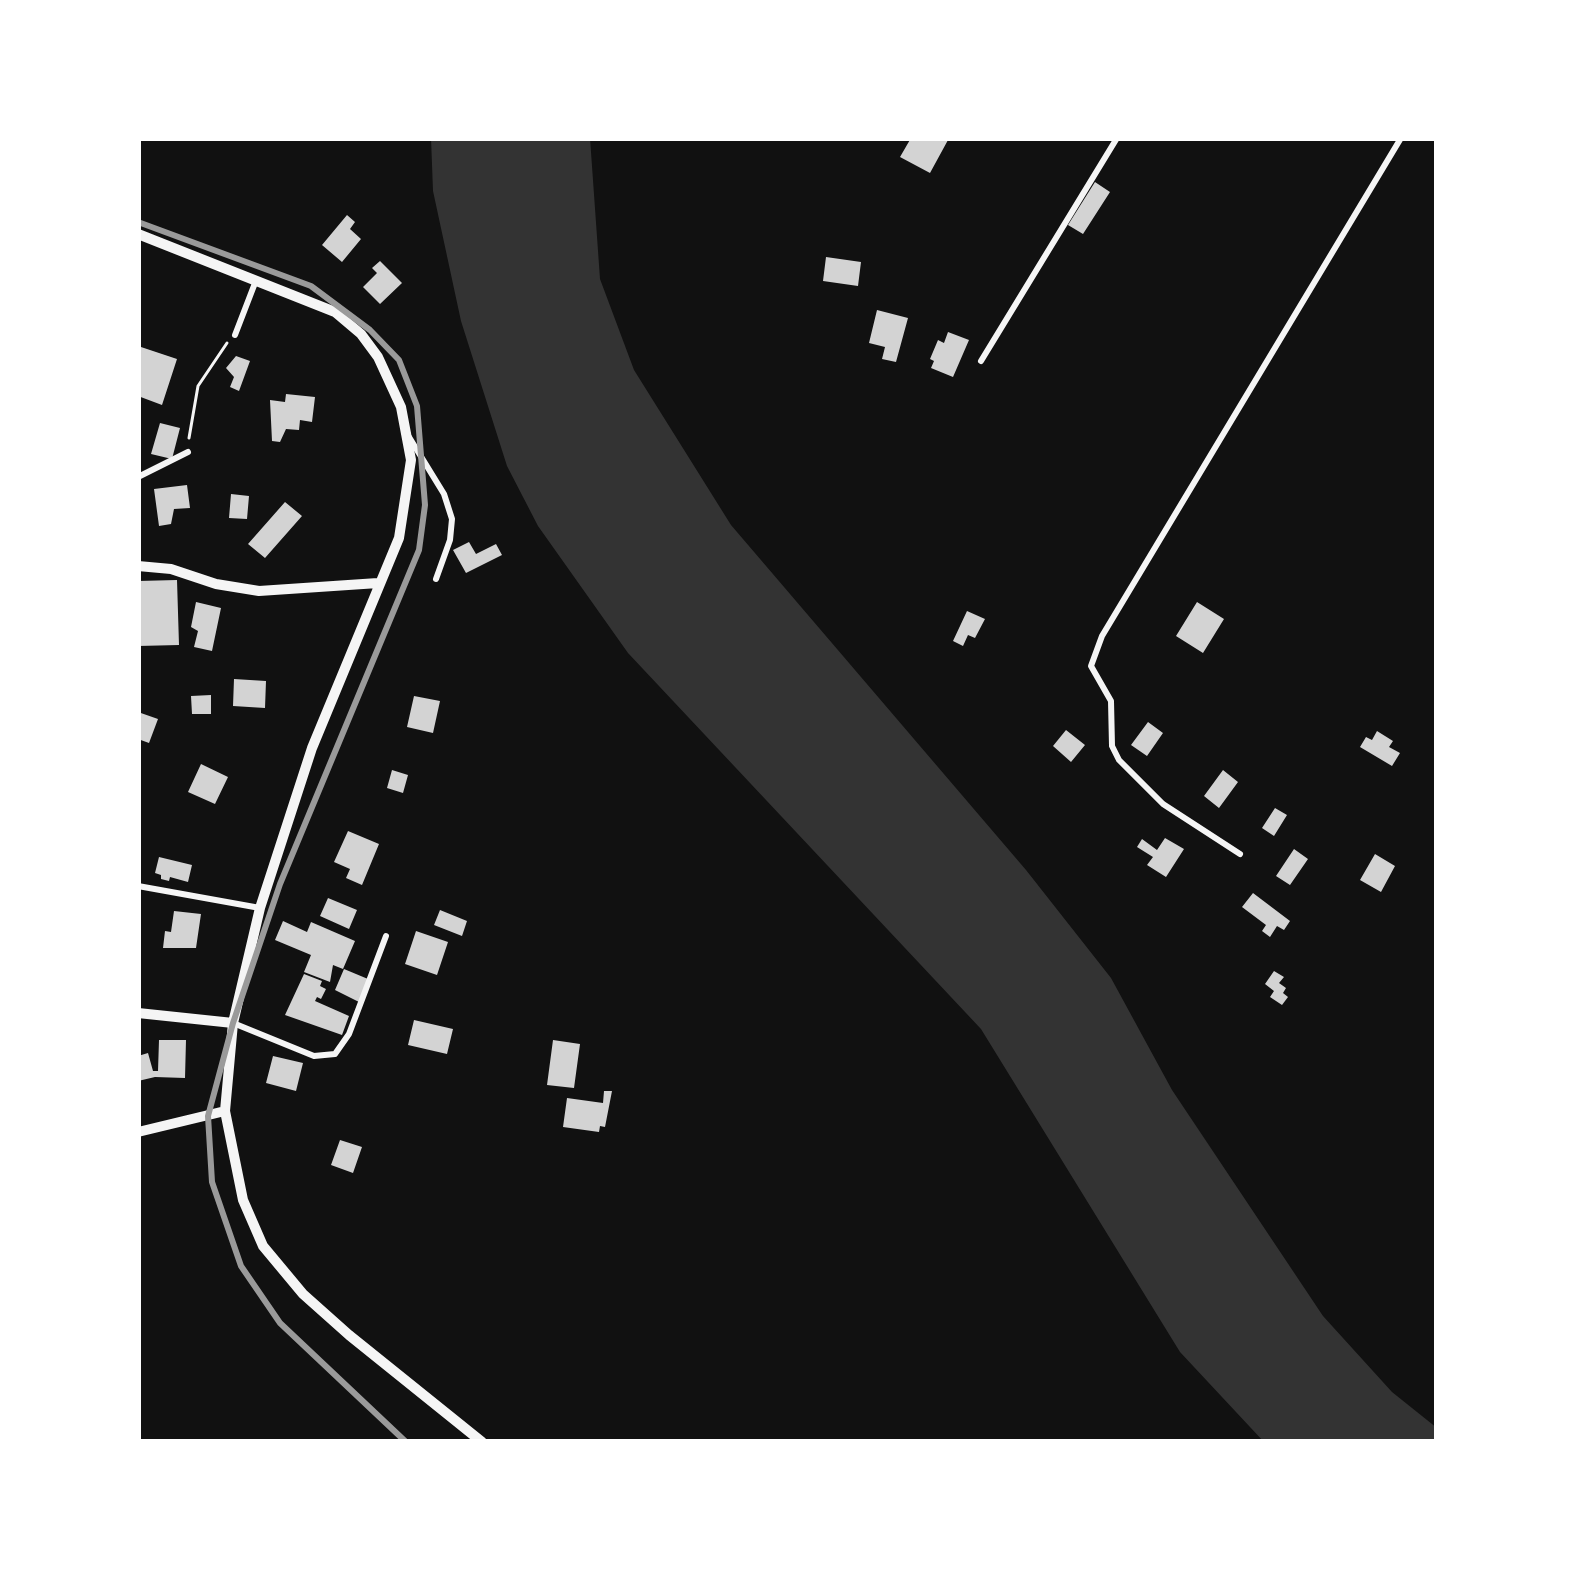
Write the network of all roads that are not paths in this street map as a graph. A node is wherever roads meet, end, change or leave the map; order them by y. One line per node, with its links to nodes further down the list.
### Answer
1 (1117, 138): 6 (lane)
2 (1401, 138): 13 (lane)
3 (138, 234): 4 (street)
4 (256, 279): 5 (lane); 7 (street)
5 (235, 335)
6 (981, 361)
7 (407, 434): 11 (lane); 12 (street)
8 (188, 452): 9 (lane)
9 (138, 477)
10 (138, 566): 12 (street)
11 (436, 579)
12 (378, 584): 15 (street)
13 (1240, 854)
14 (138, 886): 15 (lane)
15 (260, 908): 18 (street)
16 (386, 936): 18 (lane)
17 (138, 1013): 18 (street)
18 (233, 1023): 19 (street)
19 (225, 1111): 20 (street); 21 (street)
20 (138, 1132)
21 (482, 1442)

